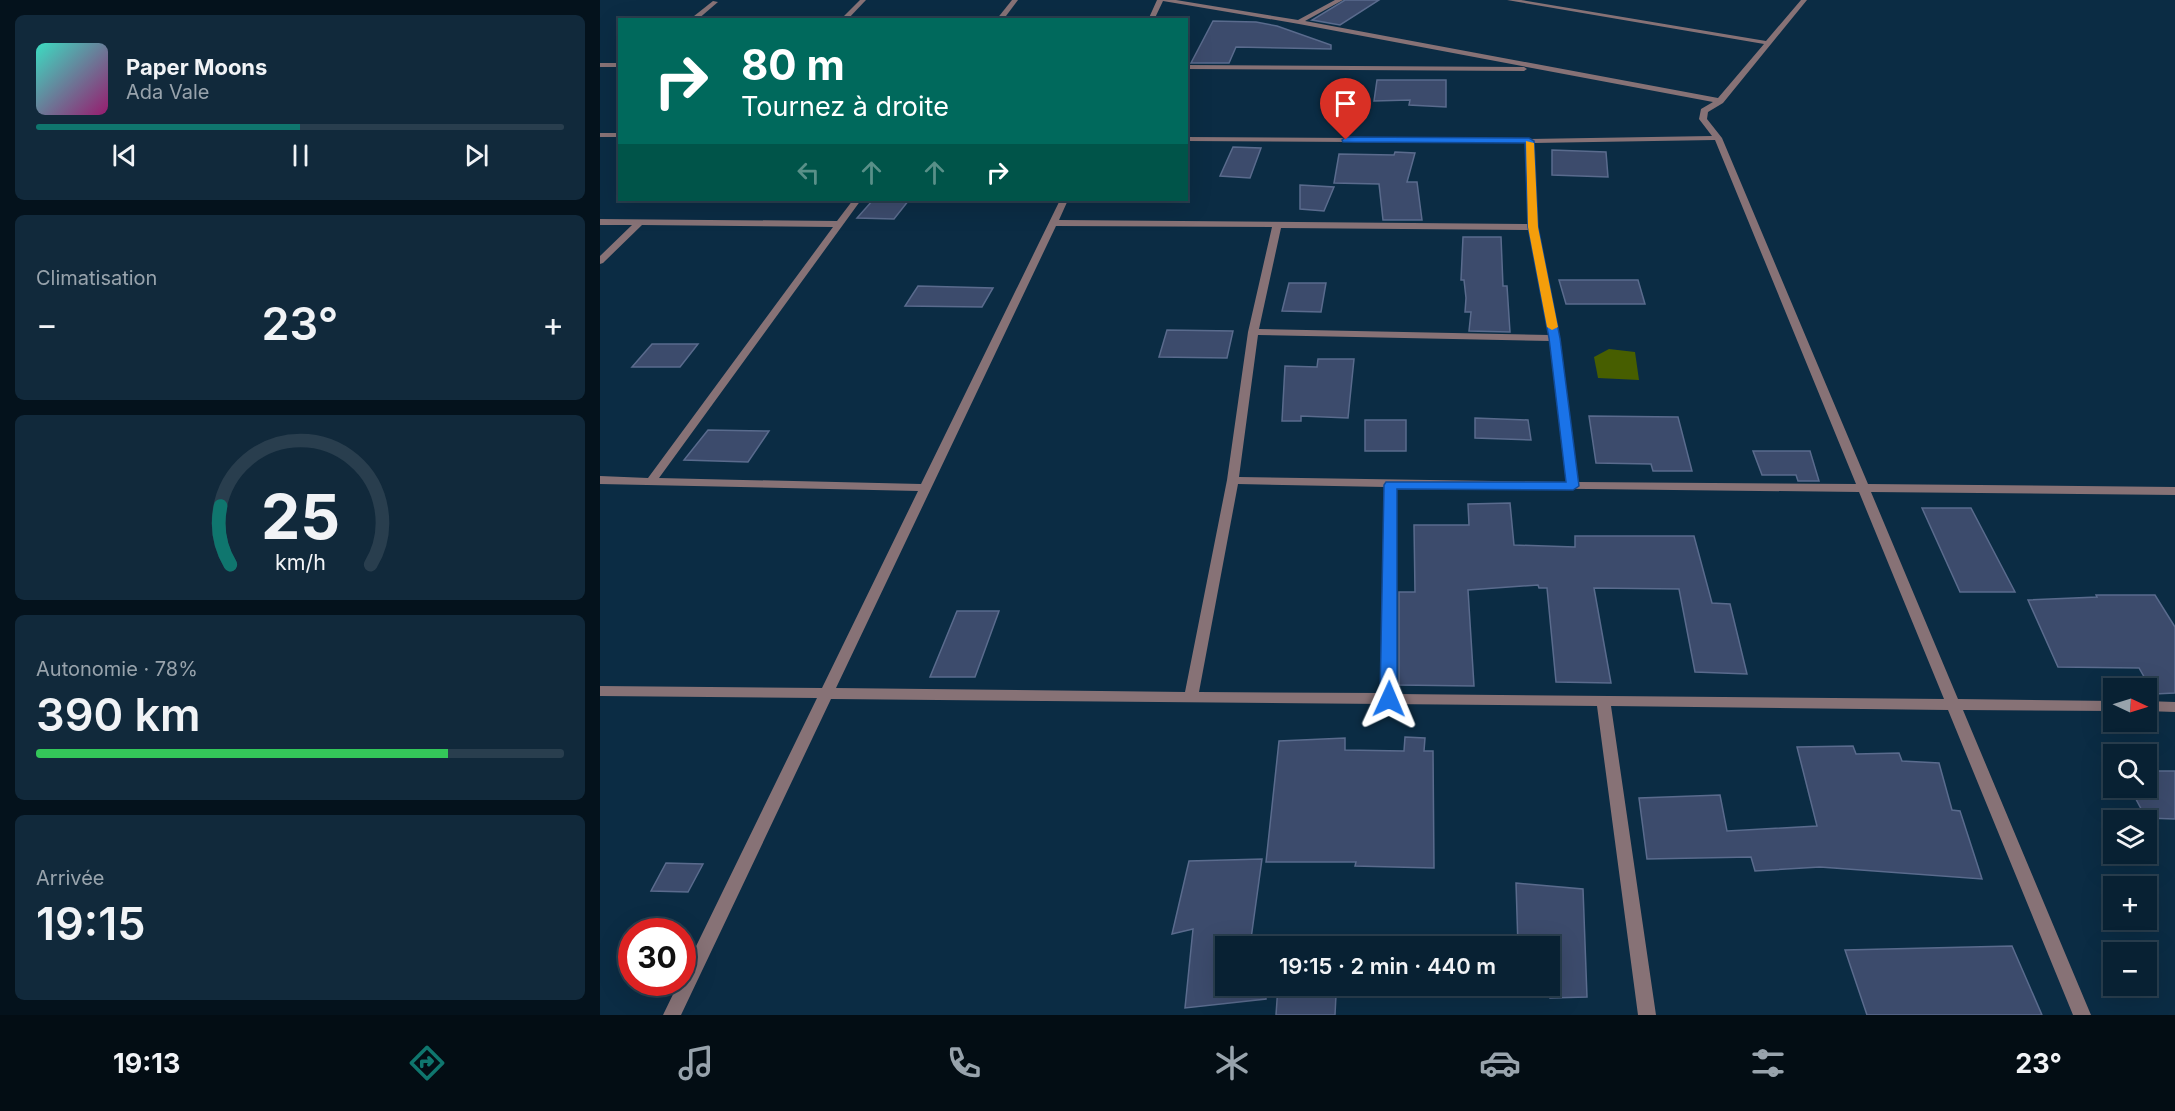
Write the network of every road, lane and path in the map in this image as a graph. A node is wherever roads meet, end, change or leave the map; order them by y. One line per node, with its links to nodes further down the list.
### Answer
1 (863, 0): 9 (street)
2 (1015, 0): 10 (street)
3 (1162, 0): 11 (street); 12 (street)
4 (1340, 0): 12 (street)
5 (1510, 0): 13 (street)
6 (1804, 0): 13 (street)
7 (715, 2): 8 (street)
8 (695, 18)
9 (845, 18)
10 (1001, 18)
11 (1152, 18)
12 (1299, 22): 14 (street)
13 (1767, 43): 20 (street)
14 (1452, 51): 18 (street); 19 (street)
15 (600, 65): 16 (street)
16 (618, 65)
17 (1188, 67): 18 (street)
18 (1427, 69): 19 (street)
19 (1562, 69): 20 (street)
20 (1720, 100): 23 (street)
21 (600, 135): 22 (street)
22 (618, 135)
23 (1718, 138): 25 (street); 42 (street)
24 (1188, 139): 25 (street)
25 (1529, 141): 33 (street)
26 (856, 201): 31 (street)
27 (1064, 201): 30 (street)
28 (600, 222): 29 (street)
29 (640, 222): 31 (street); 34 (street)
30 (1053, 223): 32 (street); 43 (street)
31 (840, 224): 39 (street)
32 (1277, 225): 33 (street); 35 (street)
33 (1533, 227): 36 (street)
34 (600, 261)
35 (1253, 332): 36 (street); 38 (street)
36 (1555, 338): 41 (street)
37 (600, 480): 39 (street)
38 (1233, 480): 40 (street); 47 (street)
39 (651, 481): 43 (street)
40 (1391, 485): 41 (street); 48 (street)
41 (1573, 486): 42 (street)
42 (1862, 486): 44 (street); 50 (street)
43 (926, 488): 46 (street)
44 (2175, 490)
45 (600, 692): 46 (street)
46 (826, 694): 47 (street); 54 (street)
47 (1191, 697): 48 (street)
48 (1389, 699): 49 (street)
49 (1603, 701): 50 (street); 55 (street)
50 (1953, 705): 51 (street); 56 (street)
51 (2103, 706)
52 (2157, 706): 53 (street)
53 (2175, 707)
54 (672, 1015)
55 (1647, 1015)
56 (2082, 1015)

